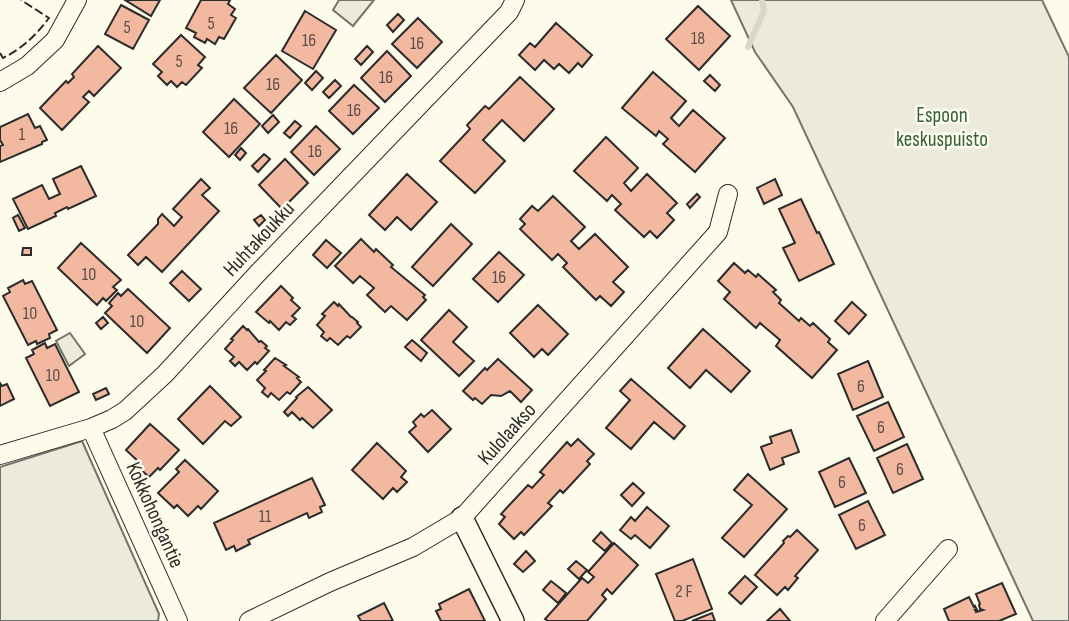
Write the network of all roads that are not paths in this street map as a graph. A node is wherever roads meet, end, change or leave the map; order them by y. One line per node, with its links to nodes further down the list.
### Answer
1 (77, 0): 3 (street)
2 (515, 0): 5 (street, Huhtakoukku)
3 (0, 82)
4 (728, 194): 7 (street, Kulolaakso)
5 (91, 428): 6 (street, Huhtakoukku); 9 (street, Kokkohongantie)
6 (0, 455)
7 (462, 518): 10 (street, Kulolaakso); 11 (street)
8 (948, 549): 12 (street)
9 (178, 621)
10 (249, 621)
11 (513, 621)
12 (885, 621)

